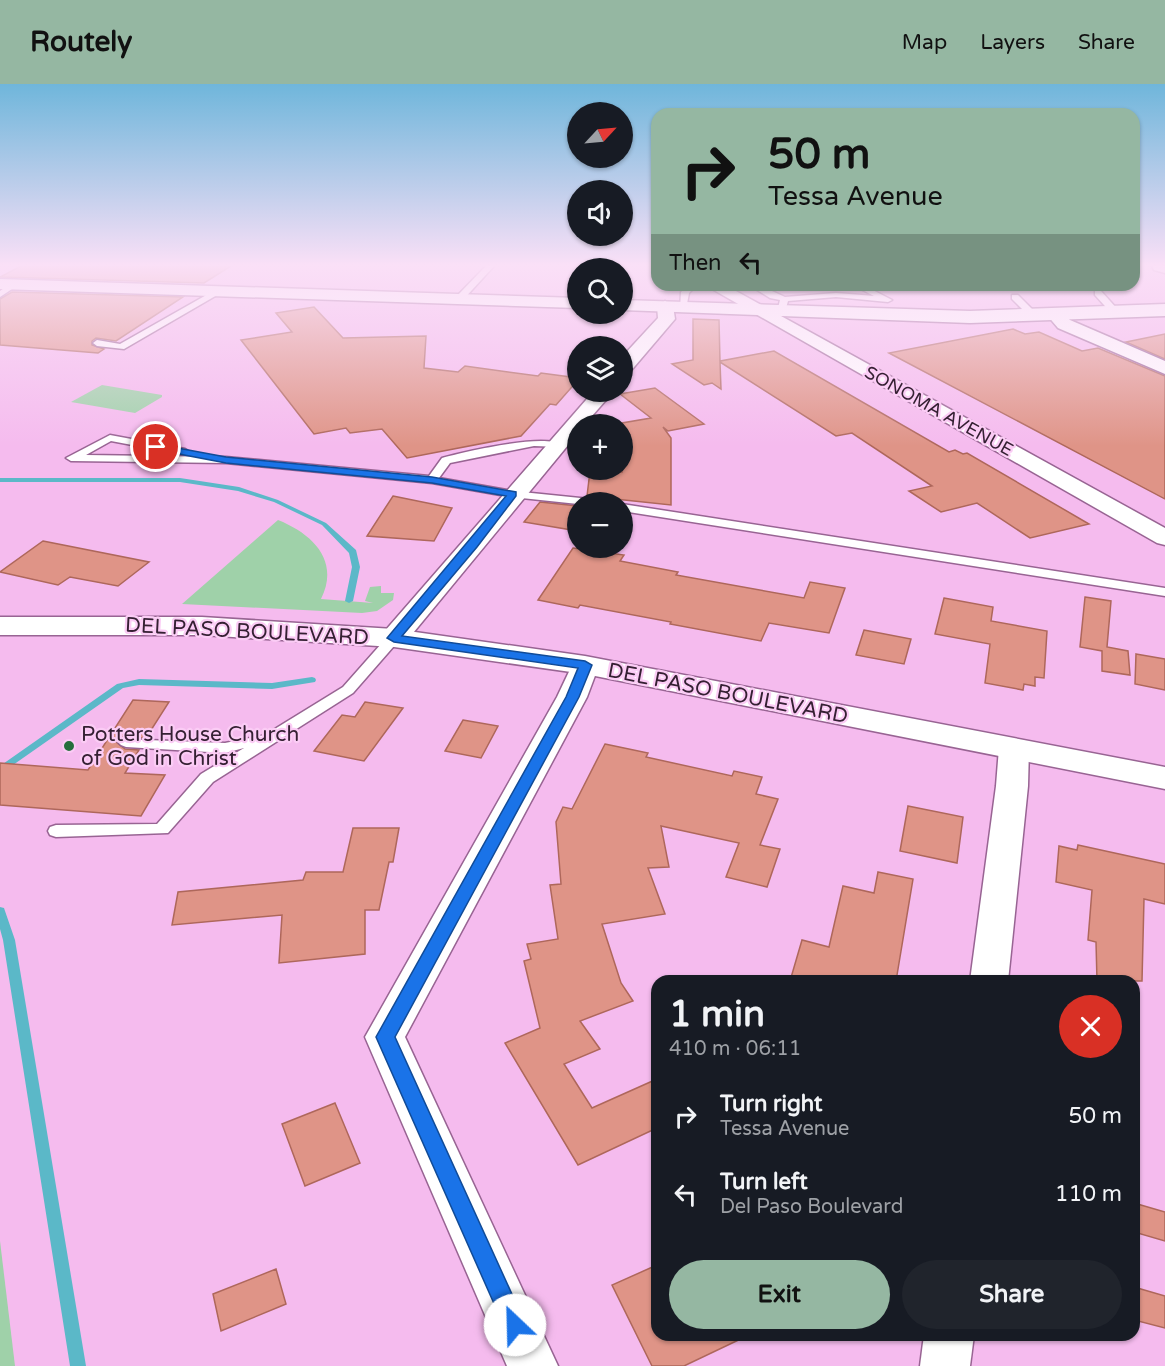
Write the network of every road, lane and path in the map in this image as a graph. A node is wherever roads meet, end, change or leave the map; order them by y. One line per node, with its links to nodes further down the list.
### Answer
1 (159, 326): 5 (lane)
2 (661, 326): 6 (street)
3 (786, 326): 15 (street, SONOMA AVENUE)
4 (1068, 326): 7 (street)
5 (97, 343)
6 (633, 357)
7 (1165, 368)
8 (594, 402): 9 (street)
9 (556, 445): 11 (lane); 12 (street)
10 (226, 460): 10 (lane); 11 (lane)
11 (432, 480): 12 (lane)
12 (512, 494): 13 (lane); 18 (street)
13 (567, 500)
14 (633, 509): 16 (lane)
15 (1165, 538)
16 (1165, 592)
17 (0, 626): 18 (main road, DEL PASO BOULEVARD)
18 (394, 638): 19 (main road, DEL PASO BOULEVARD); 20 (lane)
19 (585, 665): 22 (main road, DEL PASO BOULEVARD); 27 (street)
20 (272, 736): 21 (lane); 24 (lane)
21 (126, 742)
22 (1014, 748): 23 (main road, DEL PASO BOULEVARD); 25 (street)
23 (1165, 778)
24 (56, 831)
25 (991, 975)
26 (948, 1341): 28 (street)
27 (533, 1366)
28 (945, 1366)

